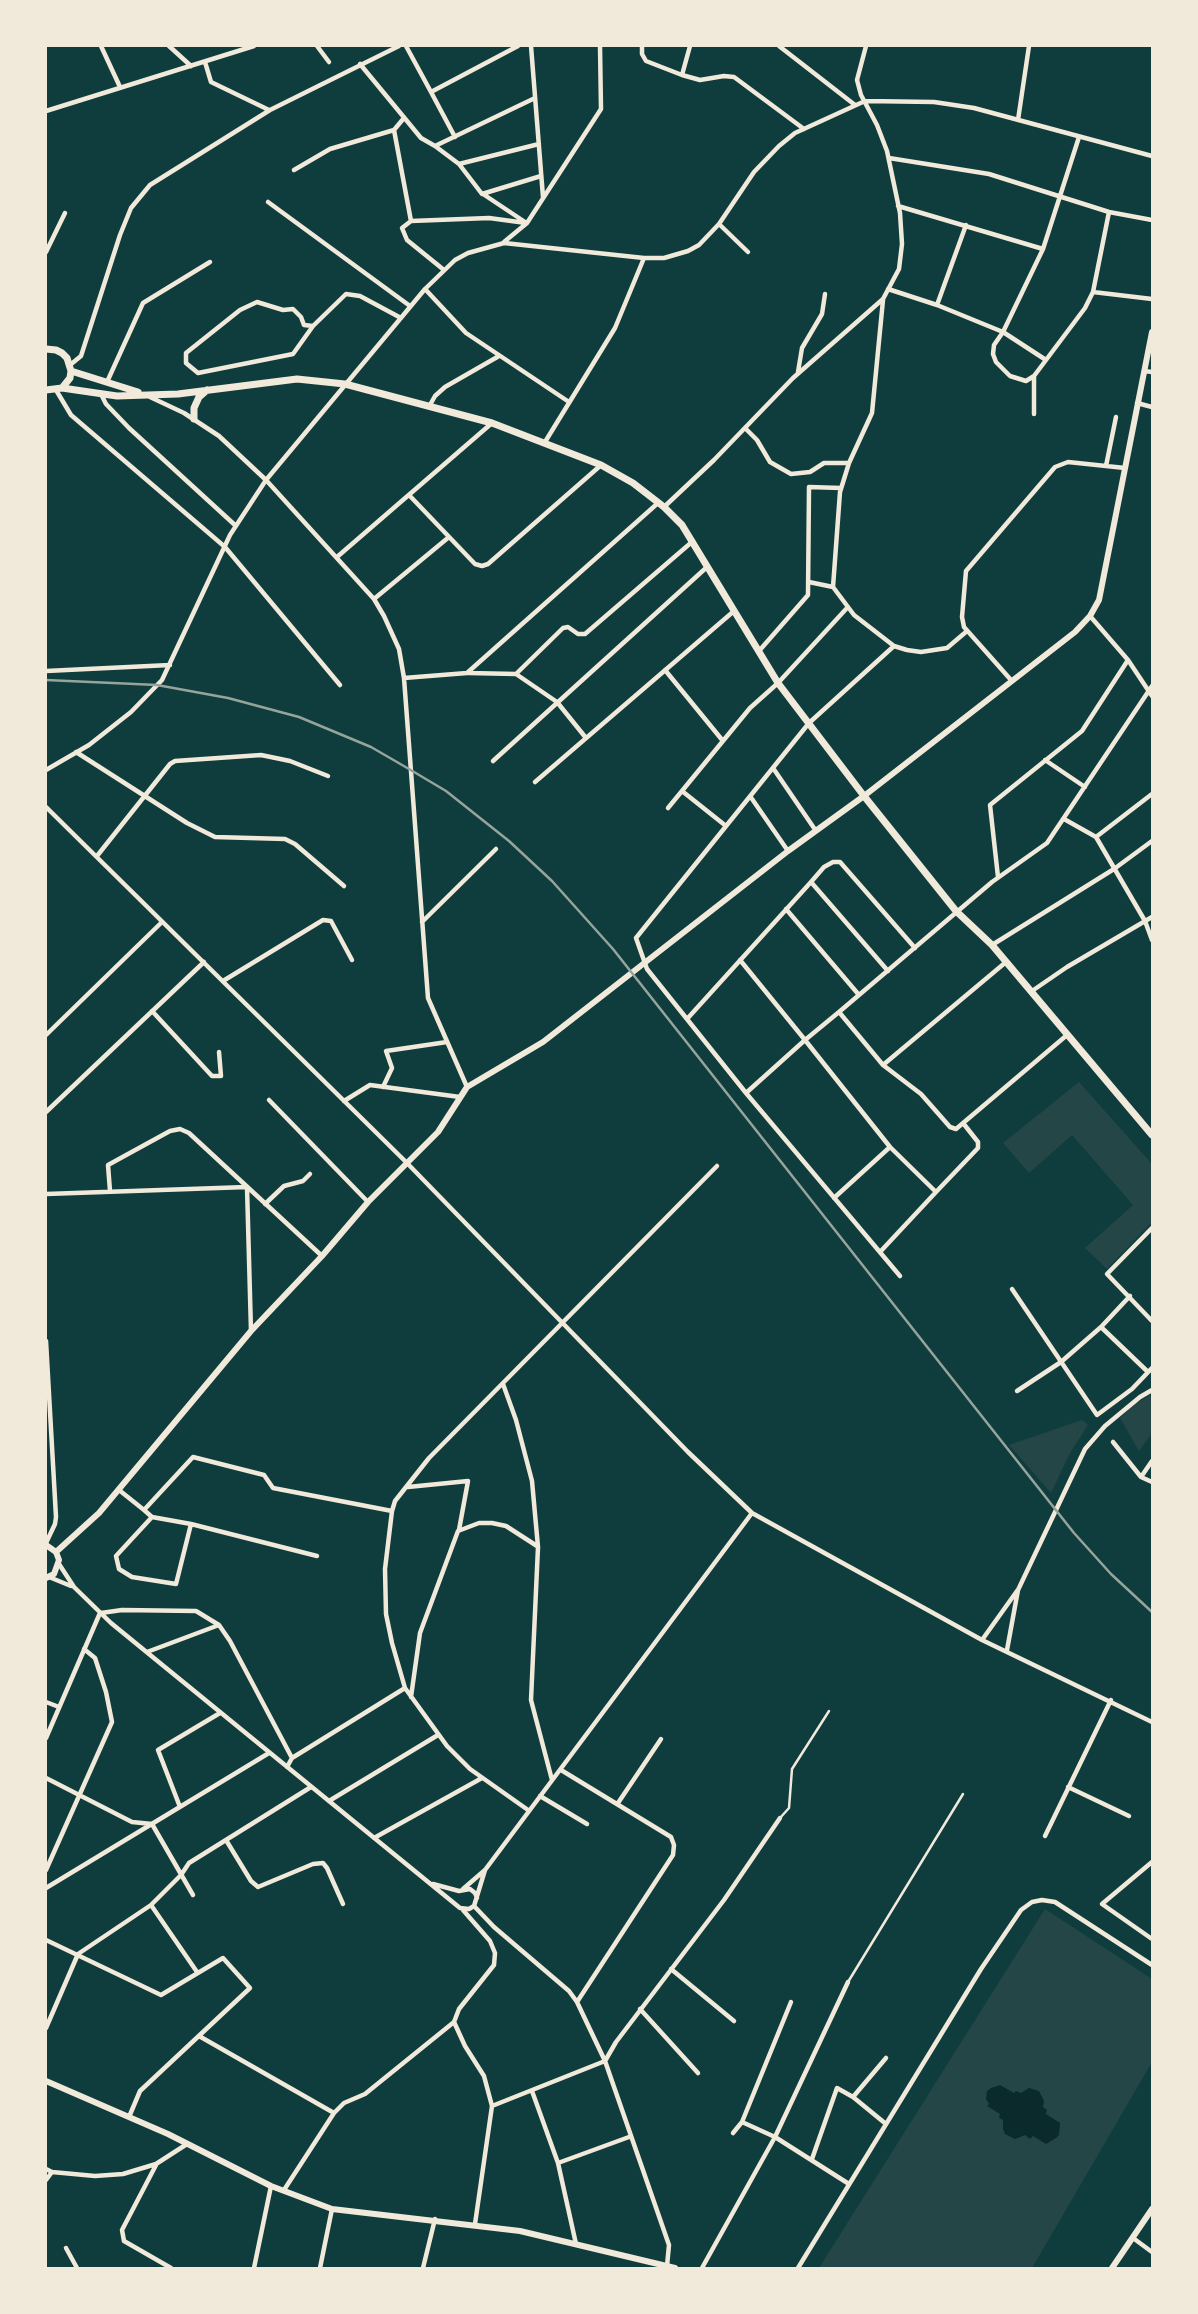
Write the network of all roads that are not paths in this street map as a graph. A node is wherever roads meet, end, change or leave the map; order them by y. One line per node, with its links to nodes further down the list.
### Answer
1 (102, 46): 21 (street)
2 (169, 46): 19 (street)
3 (254, 46): 15 (street)
4 (317, 46): 17 (street)
5 (399, 46): 18 (street)
6 (406, 46): 22 (street)
7 (518, 46): 22 (street)
8 (531, 46): 23 (street)
9 (600, 46): 43 (street)
10 (642, 46): 20 (street)
11 (690, 46): 20 (street)
12 (779, 46): 25 (street)
13 (866, 46): 24 (street)
14 (1029, 46): 29 (street)
15 (244, 47): 16 (street)
16 (205, 62): 19 (street); 26 (street)
17 (330, 62)
18 (360, 64): 26 (street); 28 (street)
19 (191, 66): 21 (street)
20 (682, 75): 30 (street)
21 (120, 87): 27 (street)
22 (431, 92): 32 (street)
23 (535, 98): 32 (street); 34 (street)
24 (865, 101): 25 (street); 29 (street); 37 (street)
25 (855, 105): 30 (street)
26 (270, 110): 75 (street)
27 (46, 111)
28 (404, 118): 31 (street); 35 (street)
29 (1018, 120): 33 (street)
30 (804, 129): 51 (street)
31 (394, 130): 39 (street); 49 (street)
32 (455, 136): 35 (street)
33 (1079, 137): 36 (street); 42 (street)
34 (539, 144): 38 (street); 40 (street)
35 (435, 146): 38 (street)
36 (1153, 156)
37 (889, 158): 42 (street); 45 (street)
38 (460, 164): 41 (street)
39 (294, 170)
40 (541, 176): 41 (street); 43 (street)
41 (482, 194): 50 (street)
42 (1060, 196): 46 (street); 54 (street)
43 (543, 198): 50 (street)
44 (268, 202): 67 (street)
45 (898, 206): 52 (street); 61 (street)
46 (1109, 212): 48 (street); 62 (street)
47 (65, 213): 56 (street)
48 (1153, 220)
49 (411, 221): 50 (street); 59 (street)
50 (527, 223): 53 (street)
51 (719, 224): 55 (street); 57 (street)
52 (966, 225): 54 (street); 66 (street)
53 (504, 243): 57 (street); 59 (street)
54 (1043, 249): 70 (street)
55 (748, 251)
56 (46, 252)
57 (644, 258): 86 (street)
58 (210, 262): 80 (street)
59 (444, 270): 60 (street)
60 (425, 289): 67 (street); 73 (street)
61 (888, 289): 64 (street); 66 (street)
62 (1093, 292): 65 (street); 74 (street)
63 (825, 294): 78 (street)
64 (883, 299): 78 (street); 96 (street)
65 (1153, 299)
66 (937, 305): 70 (street)
67 (410, 306): 68 (street)
68 (401, 318): 69 (street); 81 (street)
69 (313, 326): 69 (street)
70 (1003, 332): 74 (street); 79 (street)
71 (1153, 332): 76 (main road)
72 (46, 348): 75 (main road)
73 (499, 356): 86 (street); 88 (street)
74 (1046, 360): 79 (street)
75 (71, 368): 80 (main road); 83 (main road)
76 (1144, 372): 77 (street); 87 (main road)
77 (1153, 372)
78 (798, 373): 94 (street)
79 (1034, 376): 90 (street)
80 (106, 383): 85 (main road)
81 (345, 384): 82 (main road); 88 (main road); 100 (street)
82 (208, 389): 85 (main road); 92 (main road)
83 (52, 391): 84 (main road); 107 (street)
84 (101, 394): 85 (main road); 104 (street)
85 (146, 395): 92 (street)
86 (569, 402): 95 (street)
87 (1137, 403): 89 (street); 99 (main road)
88 (429, 406): 93 (main road)
89 (1153, 407)
90 (1034, 414)
91 (1116, 416): 98 (street)
92 (194, 419): 100 (street)
93 (492, 423): 95 (main road); 102 (street)
94 (745, 428): 96 (street); 103 (street)
95 (545, 442): 97 (main road)
96 (849, 463): 101 (street)
97 (601, 465): 103 (main road); 105 (street)
98 (1106, 466): 99 (street); 116 (street)
99 (1125, 468): 115 (main road)
100 (266, 480): 104 (street); 108 (street)
101 (841, 488): 110 (street); 111 (street)
102 (410, 495): 105 (street); 108 (street)
103 (661, 505): 106 (main road); 123 (street)
104 (236, 526): 107 (street)
105 (449, 537): 112 (street)
106 (693, 540): 109 (main road); 124 (street)
107 (225, 547): 120 (street); 128 (street)
108 (337, 557): 112 (street)
109 (708, 566): 114 (main road); 131 (street)
110 (809, 582): 111 (street); 118 (street)
111 (833, 587): 113 (street)
112 (374, 599): 125 (street)
113 (846, 608): 117 (street); 127 (street)
114 (735, 610): 118 (main road); 121 (street)
115 (1090, 616): 119 (street); 126 (main road)
116 (967, 631): 117 (street); 126 (street)
117 (894, 646): 132 (street)
118 (759, 651): 127 (main road)
119 (1128, 660): 130 (street); 136 (street)
120 (170, 665): 122 (street); 135 (street)
121 (665, 670): 133 (street); 134 (street)
122 (46, 671)
123 (467, 673): 124 (street); 125 (street)
124 (516, 674): 131 (street)
125 (404, 678): 167 (street)
126 (1011, 680): 146 (main road)
127 (778, 683): 132 (main road); 134 (street)
128 (340, 685)
129 (1153, 686): 130 (street)
130 (1151, 694): 142 (street)
131 (557, 702): 133 (street); 137 (street)
132 (809, 723): 138 (street); 146 (main road)
133 (586, 738): 141 (street)
134 (723, 741): 143 (street)
135 (76, 752): 139 (street); 147 (street)
136 (1045, 760): 142 (street); 159 (street)
137 (493, 761)
138 (773, 768): 145 (street); 152 (street)
139 (46, 769)
140 (328, 776): 147 (street)
141 (535, 782)
142 (1085, 787): 150 (street)
143 (682, 791): 149 (street); 151 (street)
144 (1153, 794): 153 (street)
145 (750, 796): 151 (street); 156 (street)
146 (864, 796): 152 (main road); 163 (main road)
147 (145, 797): 157 (street); 161 (street)
148 (46, 807): 157 (street)
149 (668, 808)
150 (1064, 819): 153 (street); 159 (street)
151 (726, 826): 181 (street)
152 (816, 831): 156 (main road)
153 (1096, 837): 158 (street)
154 (1153, 841): 158 (street)
155 (496, 849): 167 (street)
156 (788, 850): 189 (main road)
157 (97, 856): 166 (street)
158 (1114, 869): 165 (street); 169 (street)
159 (998, 877): 163 (street)
160 (811, 882): 162 (street); 170 (street); 175 (street)
161 (344, 886)
162 (786, 909): 172 (street); 178 (street)
163 (956, 911): 169 (main road); 170 (street)
164 (1153, 917): 165 (street)
165 (1145, 920): 168 (street); 177 (street)
166 (162, 922): 173 (street); 183 (street)
167 (421, 922): 185 (street)
168 (1153, 940)
169 (992, 945): 174 (main road)
170 (915, 948): 175 (street)
171 (352, 960): 176 (street)
172 (740, 960): 181 (street); 184 (street)
173 (204, 962): 176 (street); 179 (street)
174 (1006, 962): 177 (main road); 187 (street)
175 (888, 971): 178 (street)
176 (223, 981): 193 (street)
177 (1031, 992): 182 (main road)
178 (859, 995): 180 (street)
179 (152, 1011): 186 (street); 194 (street)
180 (839, 1012): 184 (street); 187 (street)
181 (687, 1019): 190 (street)
182 (1067, 1034): 195 (street); 196 (main road)
183 (46, 1035)
184 (805, 1040): 190 (street); 197 (street)
185 (447, 1042): 188 (street); 189 (street)
186 (219, 1052)
187 (883, 1065): 195 (street)
188 (383, 1087): 191 (street); 193 (street)
189 (467, 1087): 191 (main road)
190 (746, 1093): 205 (street)
191 (460, 1097): 198 (main road)
192 (269, 1100): 206 (street)
193 (344, 1101): 198 (street)
194 (46, 1112)
195 (963, 1123): 203 (street)
196 (1153, 1135)
197 (890, 1147): 203 (street); 205 (street)
198 (406, 1162): 206 (main road); 215 (street)
199 (718, 1166): 215 (street)
200 (310, 1174): 207 (street)
201 (247, 1187): 202 (street); 202 (street); 207 (street); 217 (street)
202 (110, 1191): 204 (street)
203 (936, 1192): 209 (street)
204 (46, 1194)
205 (834, 1198): 209 (street)
206 (368, 1202): 210 (main road)
207 (265, 1204): 210 (street)
208 (1153, 1228): 213 (street)
209 (880, 1252): 211 (street)
210 (322, 1256): 217 (main road)
211 (900, 1276)
212 (1012, 1289): 219 (street)
213 (1130, 1296): 214 (street); 216 (street)
214 (1153, 1321)
215 (562, 1322): 221 (street); 232 (street)
216 (1101, 1327): 219 (street); 220 (street)
217 (251, 1331): 229 (main road)
218 (46, 1341): 236 (street)
219 (1060, 1362): 220 (street); 223 (street)
220 (1150, 1370)
221 (502, 1383): 228 (street); 237 (street)
222 (1153, 1390): 243 (street)
223 (1017, 1391)
224 (1113, 1442): 226 (street)
225 (1153, 1461): 226 (street)
226 (1141, 1477): 227 (street)
227 (1153, 1482)
228 (408, 1487): 231 (street); 235 (street)
229 (119, 1490): 230 (street); 238 (main road)
230 (144, 1510): 231 (street); 233 (street)
231 (392, 1511): 250 (street)
232 (752, 1513): 246 (street); 264 (street)
233 (152, 1517): 234 (street); 234 (street)
234 (191, 1524): 239 (street)
235 (458, 1531): 237 (street); 251 (street)
236 (46, 1544): 238 (main road)
237 (538, 1547): 267 (street)
238 (56, 1552): 240 (main road)
239 (317, 1556)
240 (59, 1564): 241 (main road); 242 (street)
241 (47, 1578): 242 (street)
242 (78, 1590): 244 (street)
243 (1018, 1590): 246 (street); 248 (street)
244 (100, 1613): 245 (street); 247 (street); 249 (street)
245 (219, 1625): 249 (street); 262 (street)
246 (982, 1640): 248 (street)
247 (84, 1649): 254 (street); 270 (street)
248 (1007, 1650): 252 (street)
249 (146, 1652): 256 (street)
250 (405, 1688): 251 (street); 262 (street)
251 (411, 1697): 258 (street)
252 (1111, 1700): 257 (street); 269 (street)
253 (46, 1702): 254 (street)
254 (59, 1707): 259 (street)
255 (829, 1711): 278 (lane)
256 (220, 1713): 261 (street); 275 (street)
257 (1153, 1722)
258 (438, 1735): 266 (street); 273 (street)
259 (46, 1738)
260 (661, 1739): 274 (street)
261 (269, 1753): 263 (street); 275 (street)
262 (292, 1758): 263 (street)
263 (287, 1767): 268 (street)
264 (561, 1770): 267 (street); 274 (street)
265 (46, 1778): 270 (street)
266 (482, 1778): 276 (street); 282 (street)
267 (552, 1781): 272 (street)
268 (311, 1787): 273 (street); 283 (street)
269 (1068, 1787): 277 (street); 281 (street)
270 (80, 1794): 279 (street); 285 (street)
271 (963, 1794): 302 (lane)
272 (540, 1796): 276 (street); 280 (street)
273 (329, 1801): 282 (street)
274 (618, 1803): 303 (street)
275 (180, 1807): 279 (street)
276 (528, 1810): 286 (street)
277 (1129, 1816)
278 (780, 1818): 300 (street)
279 (152, 1824): 287 (street); 289 (street)
280 (587, 1825)
281 (1045, 1836)
282 (374, 1838): 288 (street)
283 (226, 1840): 287 (street); 293 (street)
284 (1153, 1862): 296 (street)
285 (46, 1870)
286 (485, 1870): 290 (street); 292 (street)
287 (181, 1875): 291 (street); 294 (street)
288 (429, 1883): 290 (street); 295 (street)
289 (46, 1888)
290 (461, 1890): 292 (street); 295 (street)
291 (193, 1895)
292 (475, 1903): 295 (street); 303 (street)
293 (344, 1904)
294 (151, 1905): 298 (street); 301 (street)
295 (461, 1908): 307 (street)
296 (1153, 1939)
297 (46, 1940): 298 (street)
298 (78, 1954): 301 (street); 308 (street)
299 (1153, 1965): 320 (street)
300 (671, 1969): 305 (street); 306 (street)
301 (197, 1972): 309 (street)
302 (848, 1982): 323 (street)
303 (577, 2001): 311 (street)
304 (791, 2002): 319 (street)
305 (639, 2009): 311 (street); 312 (street)
306 (734, 2021)
307 (454, 2022): 316 (street); 317 (street)
308 (46, 2028)
309 (199, 2036): 317 (street); 318 (street)
310 (886, 2058): 315 (street)
311 (605, 2061): 314 (street); 322 (street)
312 (698, 2073)
313 (46, 2081): 318 (main road)
314 (532, 2091): 316 (street); 326 (street)
315 (853, 2097): 320 (street); 325 (street)
316 (492, 2106): 337 (street)
317 (334, 2113): 333 (street)
318 (129, 2117): 324 (main road)
319 (742, 2122): 321 (street); 323 (street)
320 (886, 2124): 331 (street)
321 (733, 2133)
322 (630, 2137): 326 (street); 342 (street)
323 (775, 2137): 325 (street); 343 (street)
324 (187, 2144): 327 (street); 332 (main road)
325 (812, 2159): 331 (street)
326 (558, 2163): 339 (street)
327 (156, 2164): 329 (street); 345 (street)
328 (46, 2169): 329 (street)
329 (52, 2172): 330 (street)
330 (46, 2180)
331 (849, 2184): 349 (street)
332 (271, 2186): 333 (main road); 346 (street)
333 (284, 2190): 334 (main road)
334 (332, 2208): 336 (main road); 347 (street)
335 (1153, 2210): 338 (main road)
336 (435, 2219): 337 (main road); 348 (street)
337 (475, 2224): 339 (main road)
338 (1133, 2238): 341 (street); 350 (main road)
339 (576, 2245): 342 (main road)
340 (66, 2248): 344 (street)
341 (1153, 2252)
342 (670, 2268)
343 (704, 2268)
344 (77, 2269)
345 (171, 2269)
346 (254, 2269)
347 (320, 2269)
348 (423, 2269)
349 (798, 2269)
350 (1112, 2269)

